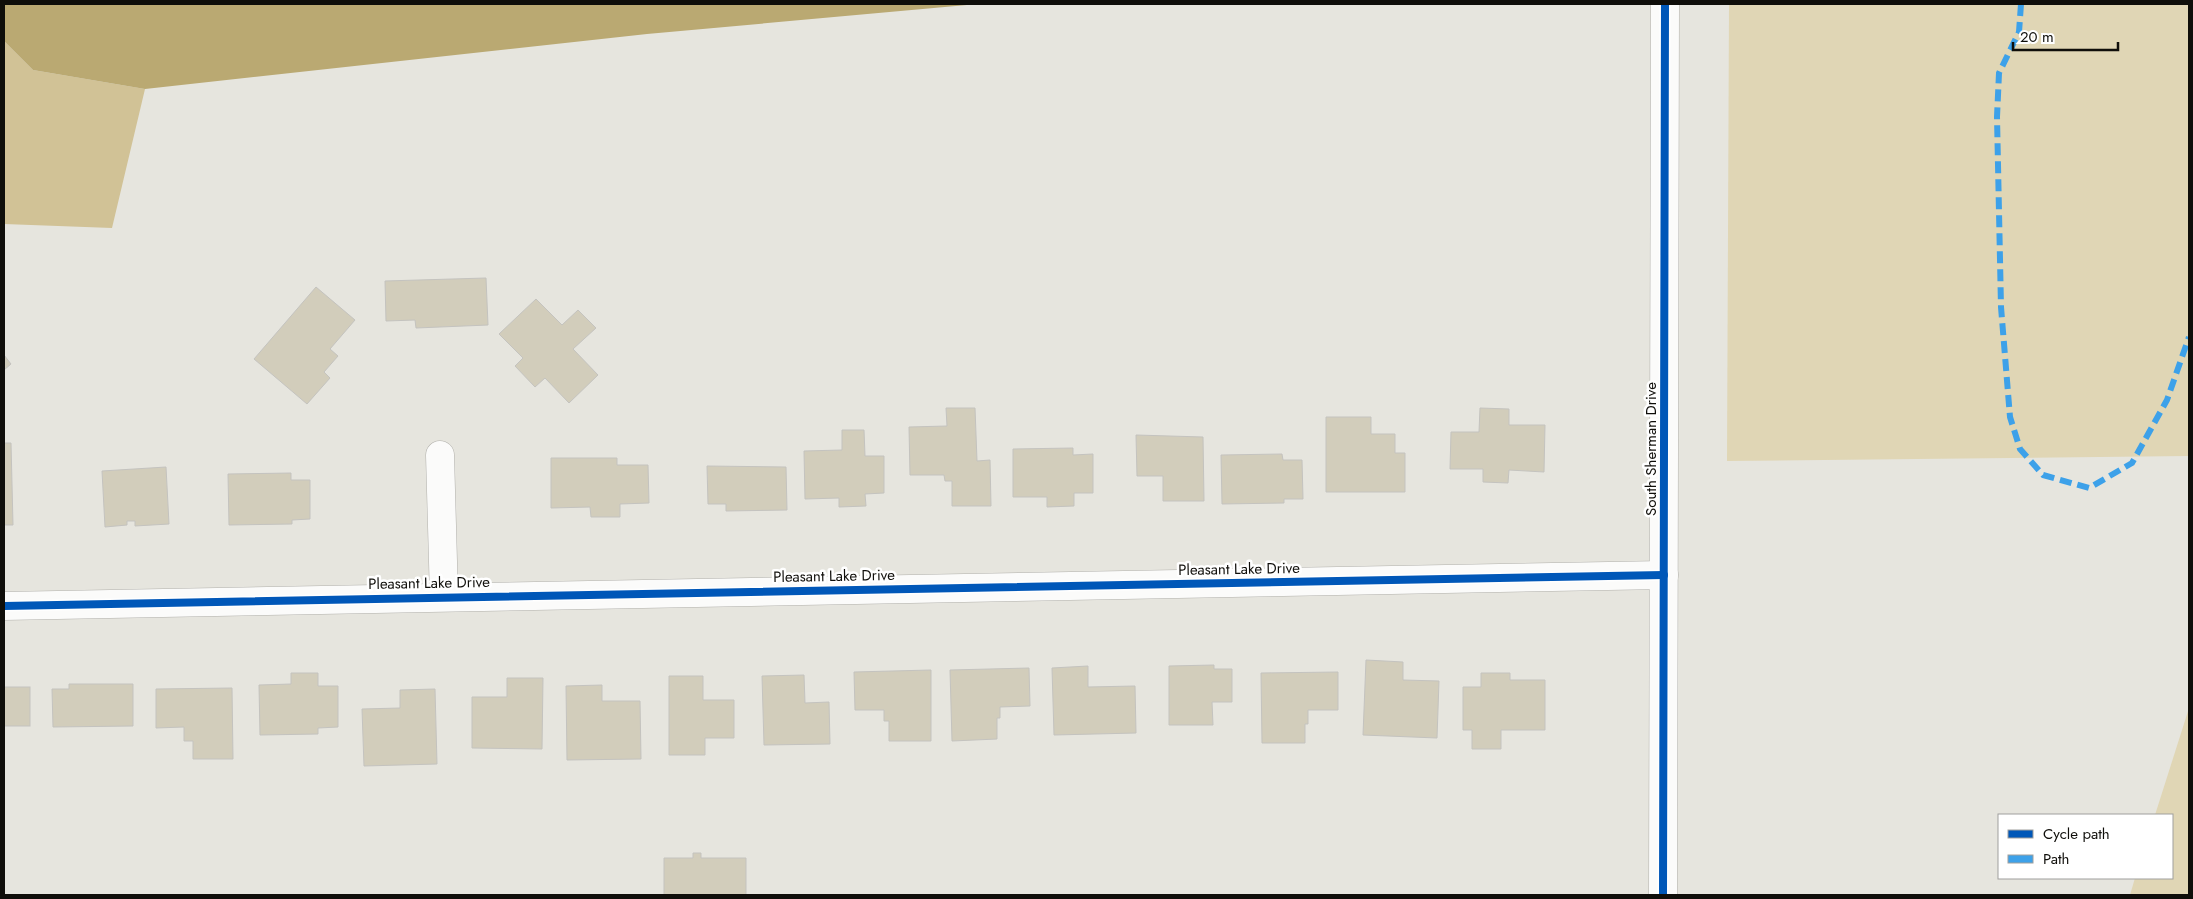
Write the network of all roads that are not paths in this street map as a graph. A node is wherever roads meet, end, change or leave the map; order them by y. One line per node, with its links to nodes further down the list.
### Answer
1 (1665, 4): 3 (street, South Sherman Drive)
2 (440, 455): 4 (street)
3 (1664, 574): 4 (street, Pleasant Lake Drive); 6 (street, South Sherman Drive)
4 (444, 597): 5 (street, Pleasant Lake Drive)
5 (4, 606)
6 (1663, 895)

